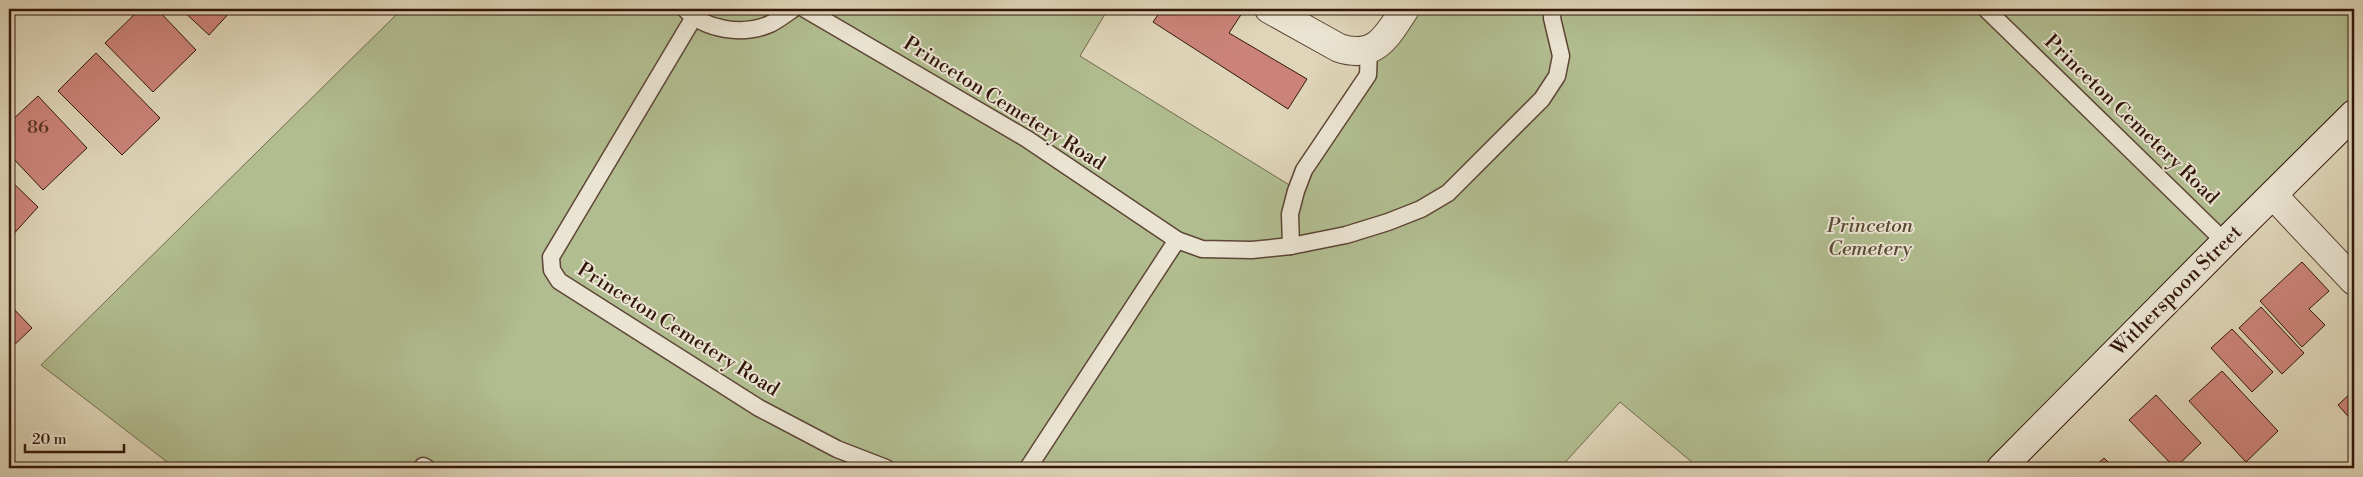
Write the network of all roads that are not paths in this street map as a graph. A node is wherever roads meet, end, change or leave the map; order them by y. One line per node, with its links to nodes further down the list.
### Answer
1 (793, 9): 7 (lane, Princeton Cemetery Road)
2 (805, 9): 11 (lane, Princeton Cemetery Road)
3 (1269, 9): 8 (street)
4 (1405, 9): 8 (street)
5 (1552, 9): 13 (lane, Princeton Cemetery Road)
6 (1986, 9): 12 (lane, Princeton Cemetery Road)
7 (689, 13): 15 (lane, Princeton Cemetery Road)
8 (1369, 50): 13 (lane)
9 (2354, 114): 10 (street, Witherspoon Street)
10 (2273, 195): 12 (street, Witherspoon Street); 14 (street)
11 (1177, 240): 13 (lane, Princeton Cemetery Road); 16 (lane)
12 (2225, 242): 17 (street, Witherspoon Street)
13 (1291, 246)
14 (2354, 281)
15 (886, 468)
16 (1028, 468)
17 (2001, 468)

